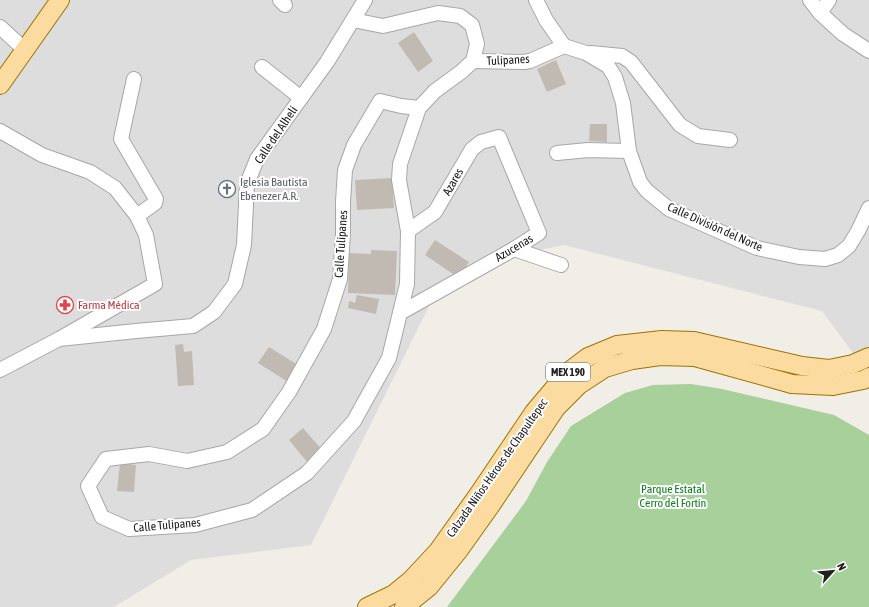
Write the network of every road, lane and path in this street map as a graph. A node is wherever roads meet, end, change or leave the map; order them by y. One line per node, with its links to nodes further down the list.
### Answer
1 (60, 0): 10 (main road)
2 (365, 0): 7 (street, Calle del Alhelí)
3 (536, 0): 9 (street)
4 (810, 0): 6 (street)
5 (829, 0): 6 (street)
6 (820, 13): 11 (street)
7 (353, 20): 13 (street); 17 (street, Calle del Alhelí)
8 (0, 27): 10 (street)
9 (564, 46): 12 (street, Calle División del Norte); 13 (street, Tulipanes)
10 (25, 50): 16 (main road)
11 (869, 51)
12 (586, 53): 21 (street); 22 (street, Calle División del Norte)
13 (473, 61): 18 (street, Calle Tulipanes)
14 (262, 67): 17 (street)
15 (134, 79): 25 (street)
16 (0, 85)
17 (301, 98): 30 (street, Calle del Alhelí)
18 (419, 108): 26 (street, Calle Tulipanes); 29 (street, Calle Tulipanes)
19 (0, 131): 25 (street)
20 (499, 137): 26 (street, Azares); 27 (street, Azucenas)
21 (730, 140)
22 (628, 151): 23 (street); 24 (street, Calle División del Norte)
23 (557, 153)
24 (869, 208)
25 (137, 216): 30 (street)
26 (408, 231): 29 (street, Calle Tulipanes)
27 (514, 249): 28 (street); 29 (street, Azucenas)
28 (561, 265)
29 (400, 313)
30 (59, 338): 32 (street)
31 (869, 357): 34 (main road, Calzada Niños Héroes de Chapultepec / MEX 190)
32 (0, 370)
33 (869, 377): 35 (main road, Calzada Niños Héroes de Chapultepec / MEX 190)
34 (367, 607)
35 (404, 607)

